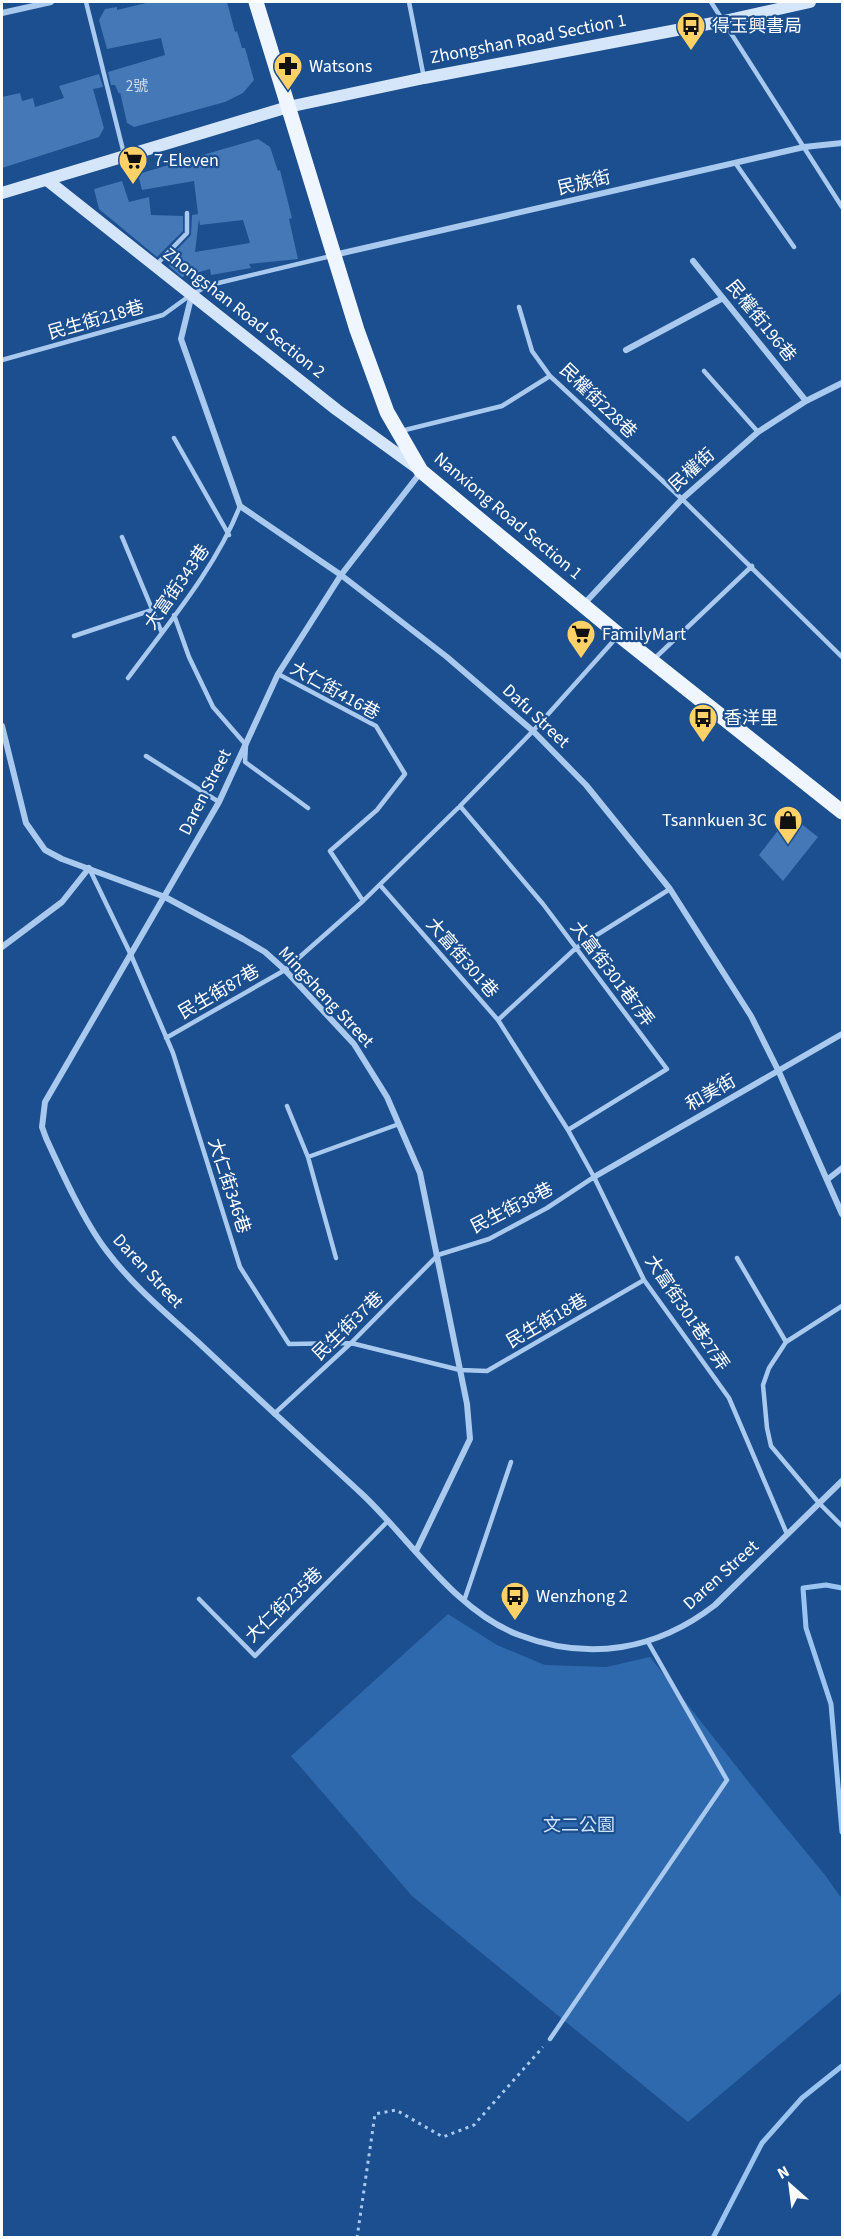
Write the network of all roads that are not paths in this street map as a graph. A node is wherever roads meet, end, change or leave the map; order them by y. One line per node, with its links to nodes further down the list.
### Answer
1 (51, 2): 7 (street)
2 (86, 2): 13 (lane)
3 (256, 2): 10 (main road, Nanxiong Road Section 1)
4 (409, 2): 9 (lane)
5 (711, 2): 8 (lane)
6 (810, 2): 8 (street, Zhongshan Road Section 1)
7 (2, 13)
8 (724, 21): 9 (street, Zhongshan Road Section 1); 12 (lane)
9 (424, 78): 10 (street, Zhongshan Road Section 1)
10 (288, 107): 13 (street); 20 (main road, Nanxiong Road Section 1)
11 (843, 143): 12 (street, 民族街)
12 (804, 147): 14 (street, 民族街); 17 (lane)
13 (125, 157): 15 (street)
14 (736, 164): 19 (lane); 20 (street, 民族街)
15 (47, 180): 16 (street); 22 (street, Zhongshan Road Section 2)
16 (2, 193)
17 (843, 207)
18 (187, 213): 22 (lane)
19 (794, 246)
20 (333, 255): 23 (lane, 民生街218巷); 32 (main road, Nanxiong Road Section 1)
21 (693, 261): 24 (street, 民權街196巷)
22 (155, 266): 23 (street, Zhongshan Road Section 2)
23 (192, 294): 27 (lane, 民生街218巷); 35 (street, Zhongshan Road Section 2); 37 (street)
24 (723, 298): 26 (street); 31 (street, 民權街196巷)
25 (519, 307): 29 (lane, 民權街228巷)
26 (626, 350)
27 (2, 360)
28 (704, 371): 33 (lane)
29 (550, 376): 32 (lane); 36 (lane, 民權街228巷)
30 (843, 383): 31 (street, 民權街)
31 (806, 401): 33 (street, 民權街)
32 (398, 432): 35 (main road, Nanxiong Road Section 1)
33 (758, 432): 36 (street, 民權街)
34 (174, 438): 38 (lane)
35 (421, 471): 41 (street, Daren Street); 42 (main road, Nanxiong Road Section 1)
36 (682, 499): 40 (lane, 民權街228巷); 42 (street, 民權街)
37 (240, 506): 38 (lane, 大富街343巷); 41 (street, Dafu Street)
38 (229, 535): 44 (lane, 大富街343巷)
39 (122, 537): 43 (lane)
40 (752, 566): 48 (lane, 民權街228巷); 49 (lane)
41 (341, 575): 50 (street, Daren Street); 53 (street, Dafu Street)
42 (583, 605): 46 (main road, Nanxiong Road Section 1)
43 (152, 610): 45 (lane); 47 (lane)
44 (174, 615): 45 (lane, 大富街343巷); 54 (lane)
45 (162, 633): 51 (lane, 大富街343巷)
46 (619, 635): 49 (main road, Nanxiong Road Section 1); 53 (lane)
47 (74, 636)
48 (843, 657)
49 (652, 661): 59 (main road, Nanxiong Road Section 1)
50 (278, 674): 54 (street, Daren Street); 64 (lane, 大仁街416巷)
51 (128, 678)
52 (2, 726): 60 (street, Mingsheng Street)
53 (533, 731): 57 (lane); 62 (street, Dafu Street)
54 (246, 745): 56 (street, Daren Street); 58 (lane)
55 (146, 756): 56 (lane)
56 (219, 802): 63 (street, Daren Street)
57 (460, 806): 61 (lane); 66 (lane, 大富街301巷7弄)
58 (308, 808)
59 (843, 812)
60 (89, 868): 63 (street, Mingsheng Street); 65 (street); 67 (lane, 大仁街346巷)
61 (380, 885): 64 (lane); 69 (lane, 大富街301巷)
62 (670, 889): 66 (lane, 大富街301巷); 72 (street, Dafu Street)
63 (165, 897): 67 (street, Daren Street); 68 (street, Mingsheng Street)
64 (363, 901): 68 (lane)
65 (2, 947)
66 (576, 948): 69 (lane, 大富街301巷); 75 (lane, 大富街301巷7弄)
67 (130, 955): 71 (lane, 大仁街346巷); 89 (street, Daren Street)
68 (285, 970): 71 (lane, 民生街87巷); 74 (street, Mingsheng Street)
69 (498, 1020): 75 (lane, 大富街301巷27弄)
70 (843, 1034): 72 (street, 和美街)
71 (166, 1038): 87 (lane, 大仁街346巷)
72 (779, 1072): 78 (street, 和美街); 79 (street, Dafu Street)
73 (287, 1106): 76 (lane)
74 (399, 1124): 76 (lane); 81 (street, Mingsheng Street)
75 (568, 1130): 78 (lane, 大富街301巷27弄)
76 (308, 1157): 82 (lane)
77 (843, 1168): 79 (street)
78 (594, 1177): 81 (lane, 民生街38巷); 84 (lane, 大富街301巷27弄)
79 (828, 1179): 80 (street, Dafu Street)
80 (843, 1214)
81 (438, 1256): 87 (lane, 民生街37巷); 88 (street, Mingsheng Street)
82 (336, 1258)
83 (737, 1258): 86 (lane)
84 (644, 1280): 88 (lane, 民生街18巷); 95 (lane, 大富街301巷27弄)
85 (843, 1306): 86 (lane)
86 (786, 1342): 92 (lane)
87 (351, 1343): 88 (lane, 大仁街346巷); 89 (lane, 民生街37巷)
88 (460, 1370): 96 (street, Mingsheng Street)
89 (274, 1414): 93 (street, Daren Street)
90 (511, 1462): 98 (lane)
91 (843, 1481): 92 (street, Daren Street)
92 (819, 1503): 94 (lane); 95 (street, Daren Street)
93 (388, 1521): 96 (street, Daren Street); 97 (lane, 大仁街235巷)
94 (843, 1526)
95 (787, 1534): 99 (street, Daren Street)
96 (416, 1551): 98 (street, Daren Street)
97 (199, 1599)
98 (464, 1600): 99 (street, Daren Street)
99 (648, 1642): 100 (lane)
100 (550, 2039)

